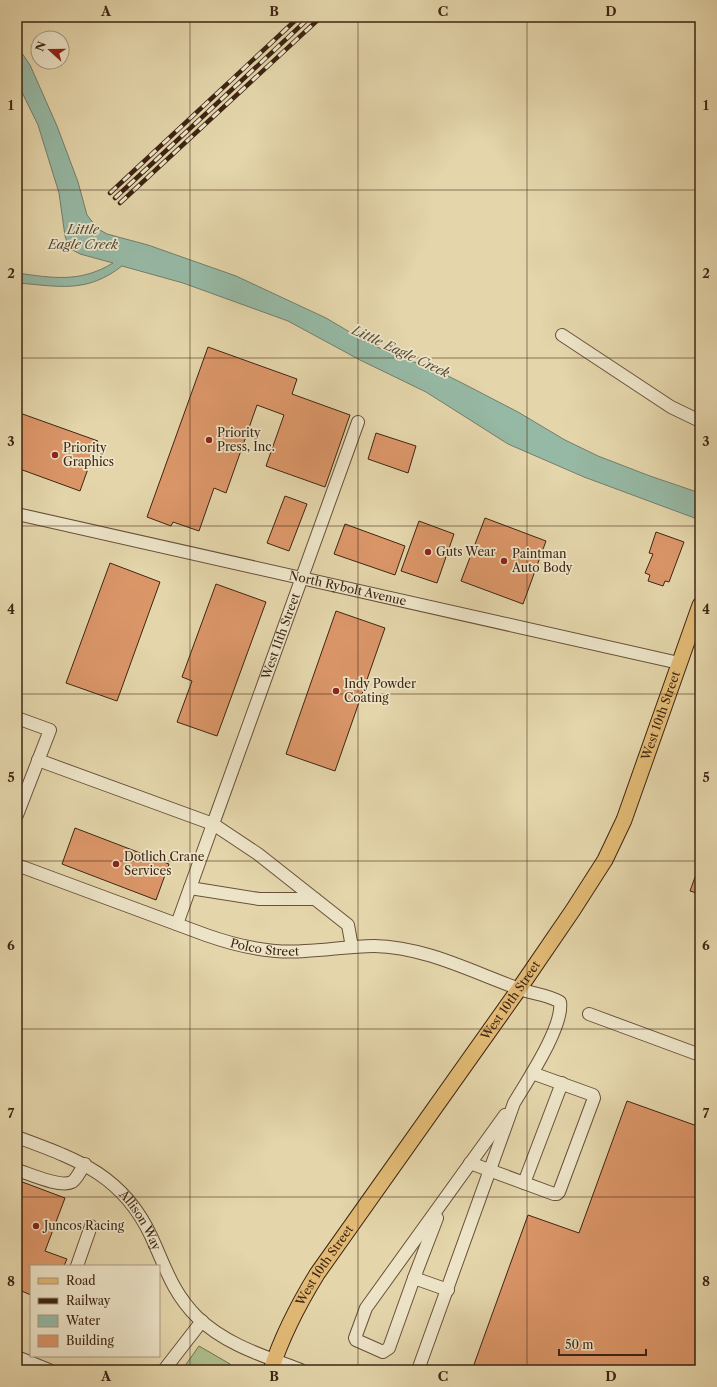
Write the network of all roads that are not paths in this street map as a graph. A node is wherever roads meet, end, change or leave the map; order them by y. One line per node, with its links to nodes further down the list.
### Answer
1 (562, 335): 2 (street)
2 (700, 421)
3 (358, 422): 5 (street, West 11th Street)
4 (17, 514): 5 (street, North Rybolt Avenue)
5 (302, 577): 7 (street, North Rybolt Avenue); 11 (street, West 11th Street)
6 (700, 604): 7 (main road, West 10th Street)
7 (679, 663): 17 (main road, West 10th Street)
8 (17, 718): 9 (street)
9 (38, 760): 10 (street); 11 (street)
10 (17, 816)
11 (213, 824): 13 (street, West 11th Street); 14 (street)
12 (17, 865): 15 (street, Polco Street)
13 (190, 888): 14 (street); 15 (street, West 11th Street)
14 (315, 899): 16 (street)
15 (177, 924): 16 (street, Polco Street)
16 (352, 947): 17 (street, Polco Street)
17 (519, 989): 20 (street, Polco Street); 37 (main road, West 10th Street)
18 (589, 1014): 19 (street)
19 (700, 1055)
20 (532, 1073): 21 (street); 22 (street)
21 (562, 1083): 28 (street); 28 (street)
22 (514, 1103): 24 (street); 27 (street)
23 (17, 1137): 25 (street, Allison Way)
24 (470, 1163): 27 (street); 29 (street)
25 (85, 1164): 26 (street); 34 (street, Allison Way)
26 (17, 1170)
27 (490, 1170): 28 (street); 33 (street)
28 (524, 1183)
29 (442, 1203): 32 (street); 32 (street)
30 (91, 1226): 31 (street)
31 (77, 1265)
32 (414, 1278): 33 (street)
33 (448, 1290): 40 (street)
34 (202, 1321): 37 (street, Allison Way); 38 (street)
35 (17, 1357): 36 (street)
36 (44, 1364)
37 (272, 1365): 39 (street, Allison Way)
38 (164, 1370)
39 (301, 1370)
40 (418, 1370)

